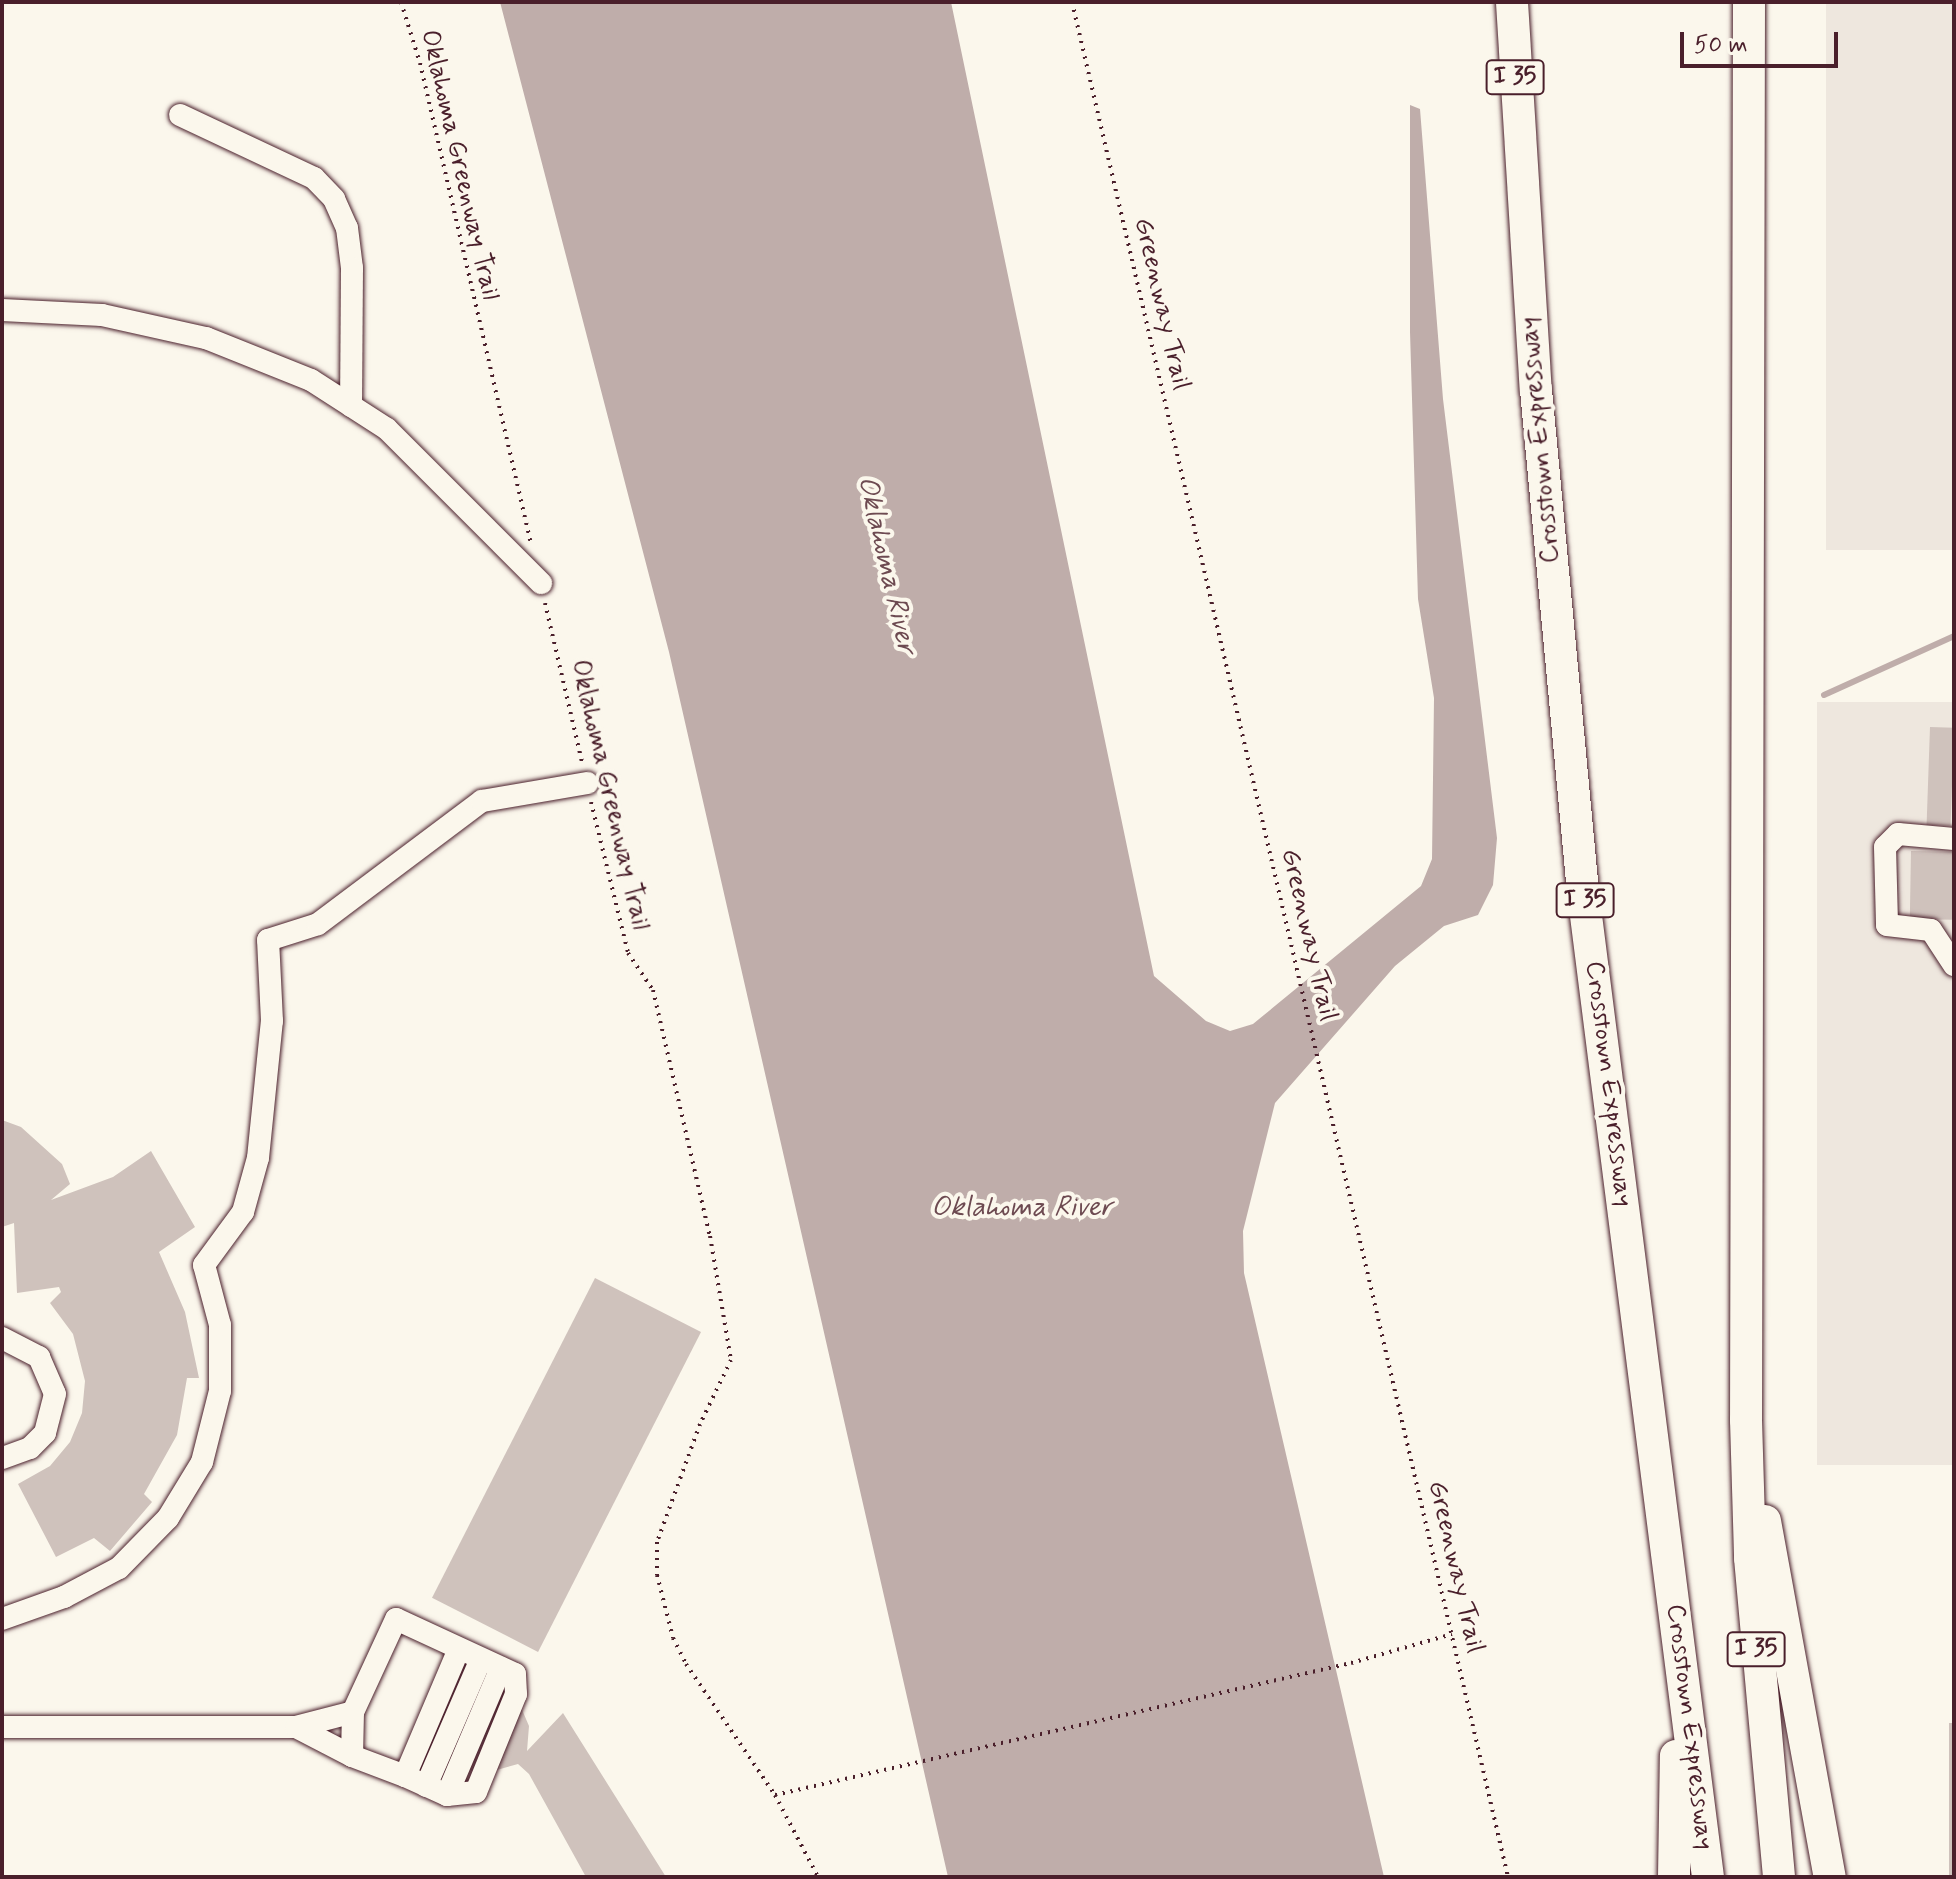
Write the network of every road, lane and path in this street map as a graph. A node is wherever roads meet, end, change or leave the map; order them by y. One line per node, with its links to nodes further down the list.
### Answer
1 (401, 2): 8 (path, Oklahoma Greenway Trail)
2 (1072, 2): 18 (path, Greenway Trail)
3 (1512, 2): 19 (highway, Crosstown Expressway / I 35)
4 (1749, 2): 15 (highway, I 35)
5 (180, 115): 7 (lane)
6 (2, 310): 7 (lane)
7 (351, 406): 8 (lane)
8 (541, 583): 9 (path, Oklahoma Greenway Trail)
9 (587, 783): 17 (lane); 28 (path, Oklahoma Greenway Trail)
10 (1954, 839): 11 (lane)
11 (1931, 930): 12 (lane); 13 (lane)
12 (1954, 930)
13 (1954, 965)
14 (2, 1338): 16 (lane)
15 (1746, 1420): 33 (highway, I 35); 34 (highway)
16 (2, 1458)
17 (2, 1619)
18 (1452, 1634): 28 (path); 30 (path, Greenway Trail)
19 (1679, 1645): 31 (highway); 32 (highway, Crosstown Expressway / I 35)
20 (459, 1649): 21 (lane); 22 (lane); 26 (lane)
21 (491, 1663): 27 (lane); 27 (lane)
22 (353, 1712): 24 (lane); 25 (lane)
23 (2, 1727): 24 (lane)
24 (296, 1727): 25 (lane)
25 (352, 1756): 26 (lane)
26 (405, 1776): 27 (lane)
27 (426, 1786)
28 (775, 1795): 29 (path, Oklahoma Greenway Trail)
29 (818, 1877)
30 (1508, 1877)
31 (1674, 1877)
32 (1708, 1877)
33 (1779, 1877)
34 (1830, 1877)

